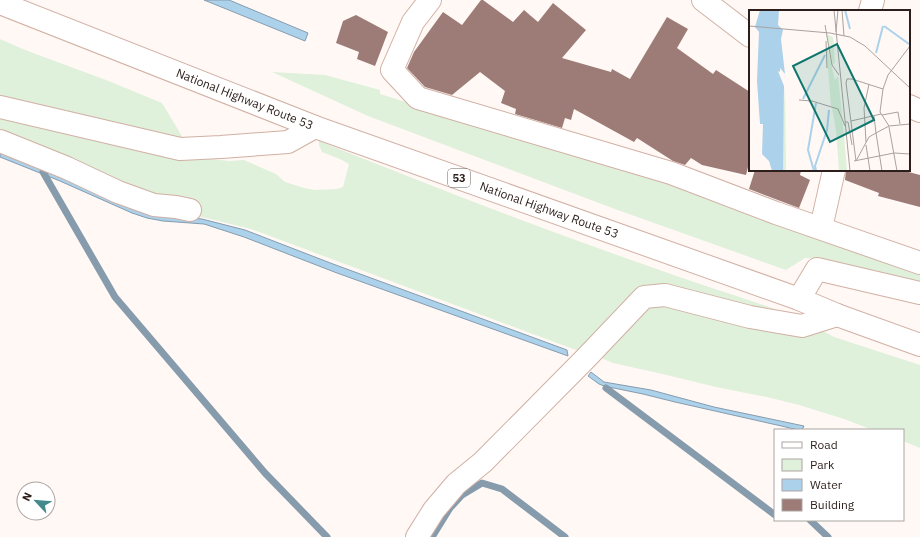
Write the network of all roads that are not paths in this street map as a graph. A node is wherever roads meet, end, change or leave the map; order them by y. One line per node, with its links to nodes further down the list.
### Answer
1 (430, 0): 14 (main road)
2 (703, 0): 6 (main road)
3 (873, 0): 5 (main road)
4 (0, 3): 10 (main road, National Highway Route 53 / 53)
5 (870, 10)
6 (749, 35)
7 (910, 106): 9 (main road)
8 (0, 107): 10 (main road)
9 (920, 111)
10 (315, 127): 17 (main road, National Highway Route 53 / 53)
11 (0, 142): 13 (main road)
12 (834, 171): 14 (main road)
13 (190, 210)
14 (821, 228): 15 (main road)
15 (920, 263)
16 (920, 293): 17 (main road)
17 (798, 299): 18 (main road, National Highway Route 53 / 53)
18 (837, 315): 19 (main road, National Highway Route 53 / 53); 20 (main road)
19 (920, 345)
20 (417, 537)

